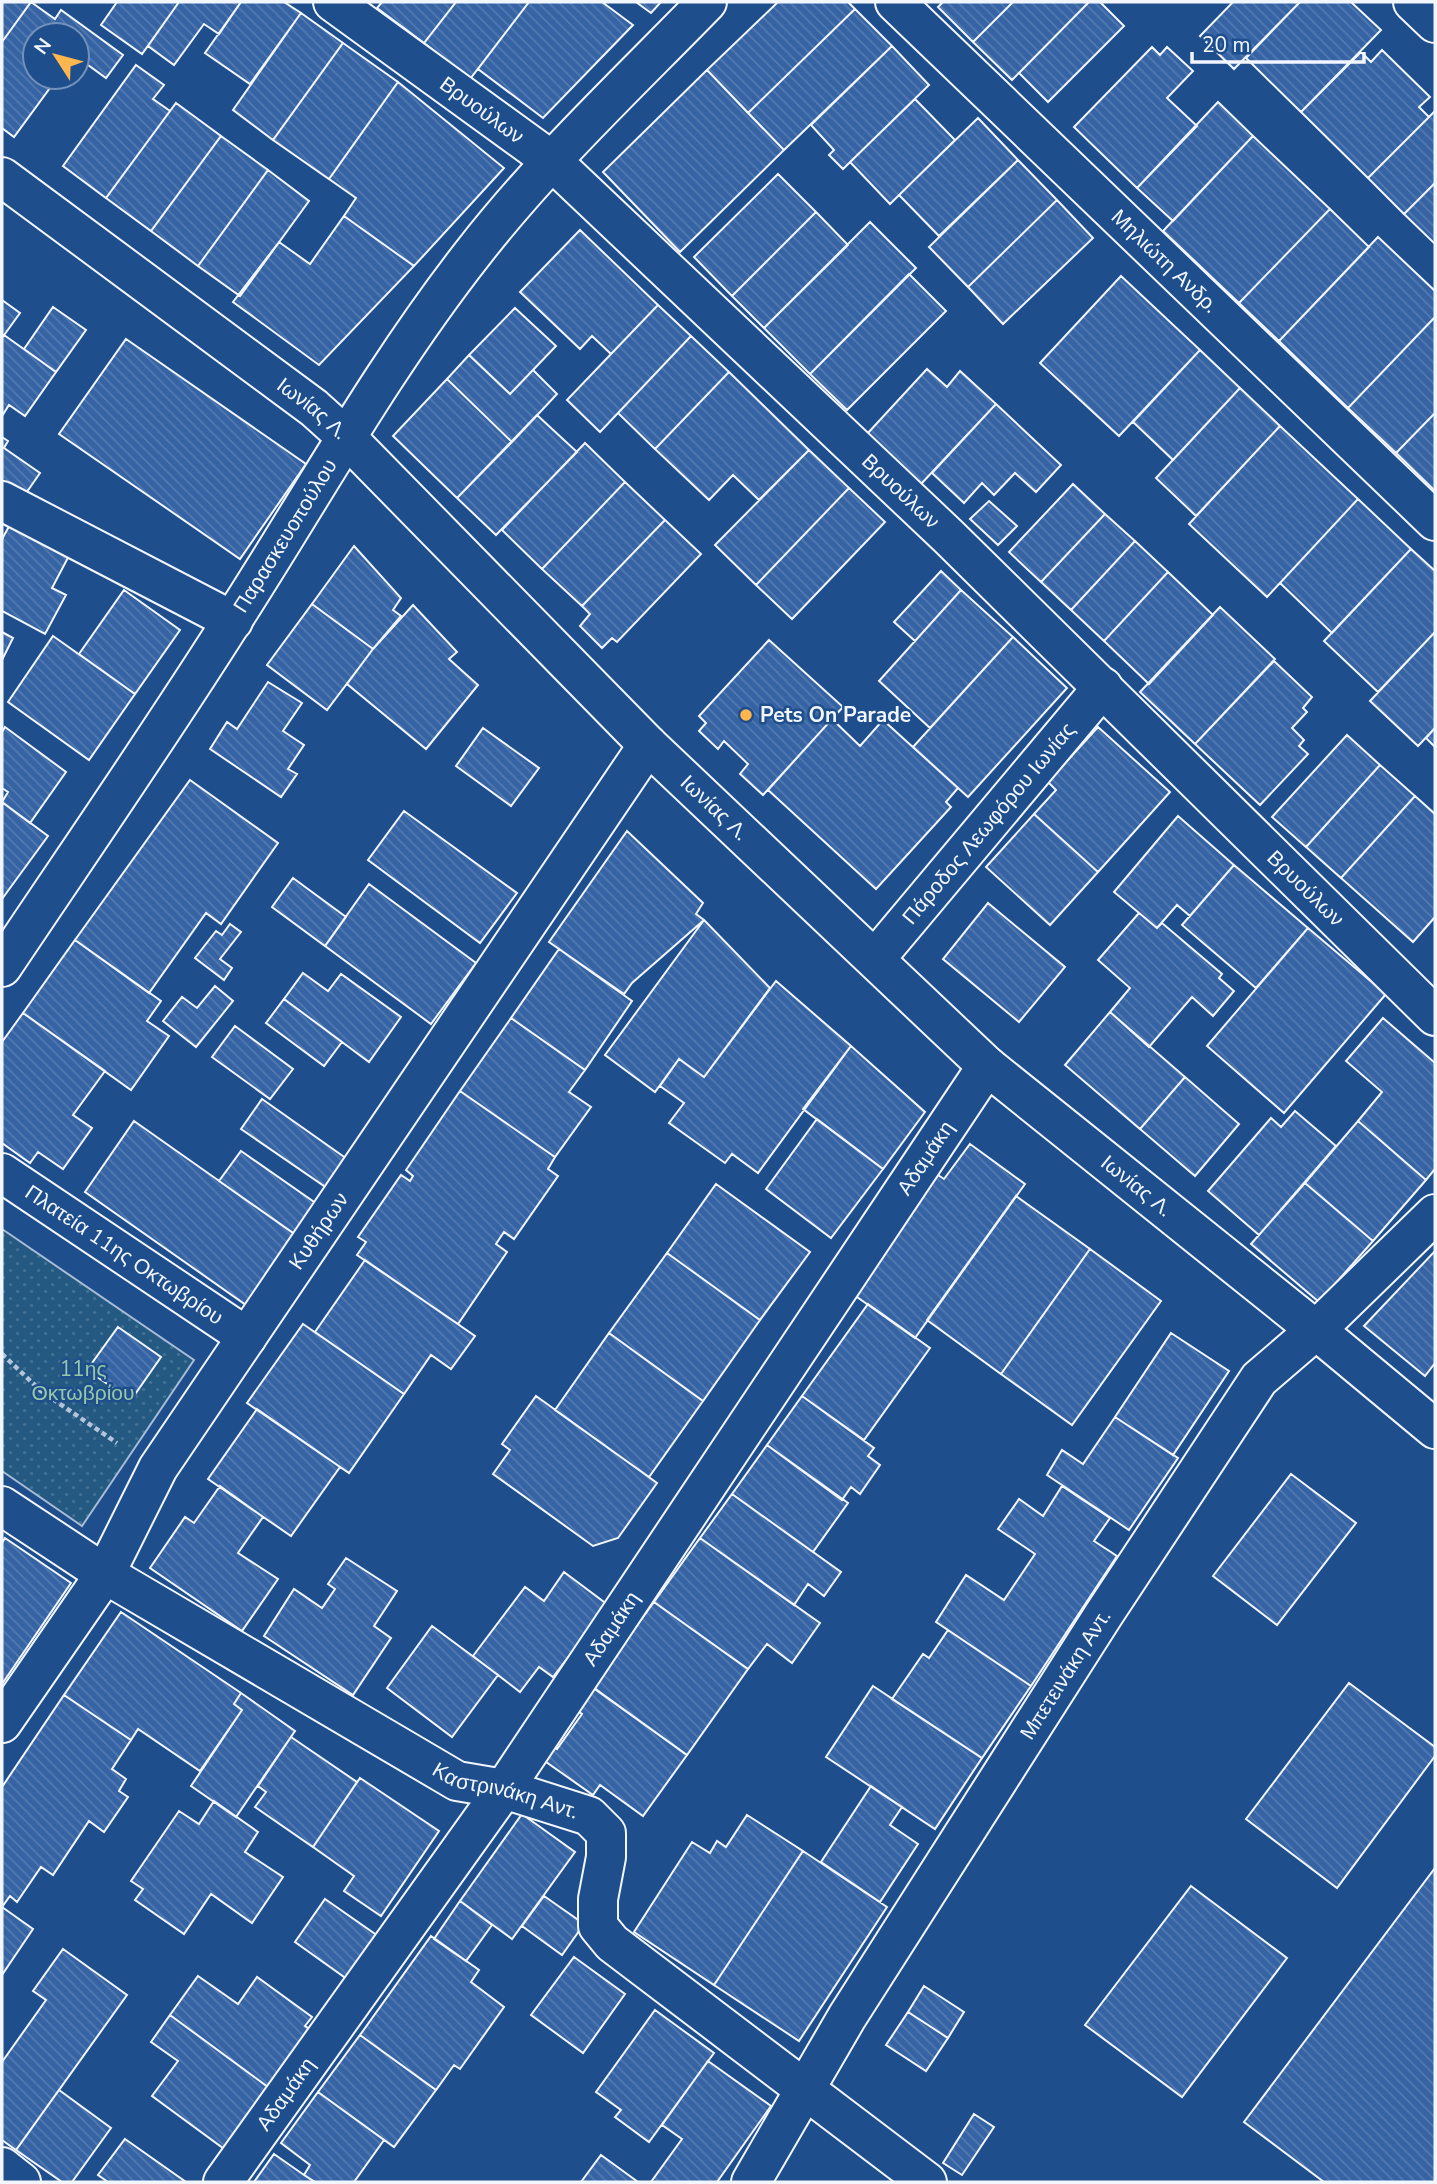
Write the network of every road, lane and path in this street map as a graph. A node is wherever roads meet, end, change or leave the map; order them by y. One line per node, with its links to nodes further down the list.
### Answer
1 (334, 2): 6 (street, Βρυούλων)
2 (706, 2): 6 (street, Παρασκευοπούλου)
3 (895, 2): 10 (street, Μηλιώτη Ανδρ.)
4 (1413, 2): 5 (street)
5 (1435, 23)
6 (552, 161): 8 (street, Παρασκευοπούλου); 12 (street, Βρυούλων)
7 (2, 177): 8 (street, Ιωνίας Λ.)
8 (345, 436): 11 (street, Παρασκευοπούλου); 13 (street, Ιωνίας Λ.)
9 (2, 501): 11 (street)
10 (1435, 521)
11 (233, 621): 15 (street, Παρασκευοπούλου)
12 (1103, 687): 14 (street, Πάροδος Λεωφόρου Ιωνίας); 16 (street, Βρυούλων)
13 (648, 745): 14 (street, Ιωνίας Λ.); 21 (street, Κυθήρων)
14 (875, 959): 17 (street, Ιωνίας Λ.)
15 (2, 967)
16 (1435, 1016)
17 (987, 1066): 20 (street, Ιωνίας Λ.); 28 (street, Αδαμάκη)
18 (2, 1173): 21 (street, Πλατεία 11ης Οκτωβρίου)
19 (1435, 1214): 20 (street, Μπετεινάκη Αντ.)
20 (1316, 1330): 23 (street, Ιωνίας Λ.); 29 (street, Μπετεινάκη Αντ.)
21 (247, 1337): 24 (street, Κυθήρων)
22 (2, 1354): 24 (path)
23 (1435, 1429)
24 (158, 1468): 26 (street, Κυθήρων)
25 (2, 1506): 26 (street, Καστρινάκη Αντ.)
26 (105, 1574): 27 (street, Κυθήρων); 28 (street, Καστρινάκη Αντ.)
27 (2, 1723)
28 (504, 1789): 29 (street, Καστρινάκη Αντ.); 32 (street, Αδαμάκη)
29 (805, 2091): 33 (street, Μπετεινάκη Αντ.); 34 (street, Καστρινάκη Αντ.)
30 (2, 2167): 31 (street)
31 (21, 2182)
32 (223, 2182)
33 (751, 2182)
34 (927, 2182)

